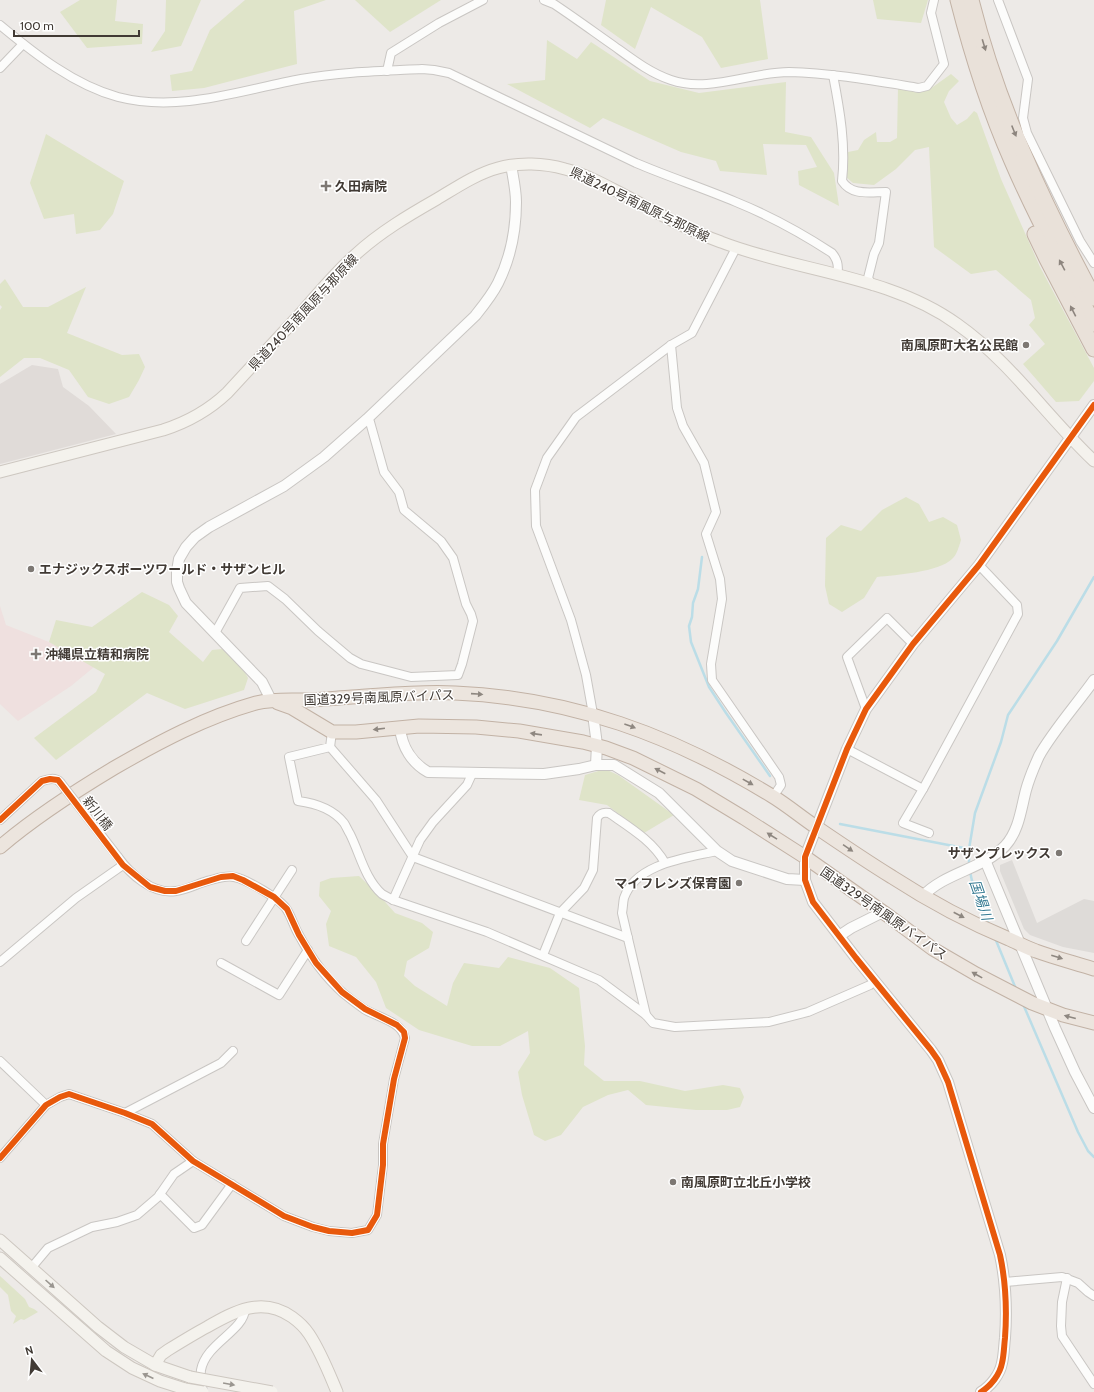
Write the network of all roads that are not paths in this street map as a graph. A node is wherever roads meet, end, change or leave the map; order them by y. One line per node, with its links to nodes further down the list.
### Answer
1 (483, 0): 9 (street)
2 (544, 0): 10 (street)
3 (934, 0): 10 (street)
4 (998, 0): 14 (street)
5 (966, 5): 11 (highway); 17 (highway, one-way to 17)
6 (0, 25): 7 (street)
7 (23, 44): 8 (street); 9 (street)
8 (0, 68)
9 (387, 71): 15 (street)
10 (833, 76): 16 (street)
11 (1012, 160): 18 (highway, one-way to 11); 20 (highway, one-way to 11)
12 (511, 165): 13 (main road, 県道240号南風原与那原線); 22 (street); 25 (main road, 県道240号南風原与那原線)
13 (736, 248): 15 (main road, 県道240号南風原与那原線); 19 (street)
14 (1094, 263)
15 (838, 275): 16 (main road, 県道240号南風原与那原線)
16 (873, 286): 23 (main road, 県道240号南風原与那原線)
17 (1094, 298)
18 (1094, 324)
19 (671, 345): 32 (street); 41 (street)
20 (1094, 349)
21 (1094, 405): 23 (street)
22 (367, 419): 27 (street); 27 (street)
23 (1070, 437): 24 (main road, 県道240号南風原与那原線); 26 (street)
24 (1094, 461)
25 (0, 472)
26 (979, 565): 28 (street); 40 (street)
27 (215, 634): 30 (street)
28 (913, 644): 31 (street); 31 (street)
29 (1094, 680): 49 (street)
30 (271, 700): 32 (highway, 国道329号南風原バイパス, one-way to 32); 34 (highway, 国道329号南風原バイパス); 45 (highway, 国道329号南風原バイパス)
31 (866, 709): 37 (street)
32 (593, 714): 35 (street); 41 (highway, 国道329号南風原バイパス, one-way to 41)
33 (400, 728): 34 (highway, 国道329号南風原バイパス, one-way to 34); 35 (highway, 国道329号南風原バイパス, one-way to 33); 39 (street)
34 (332, 732): 36 (street)
35 (597, 745): 38 (street); 48 (highway, 国道329号南風原バイパス, one-way to 35)
36 (330, 747): 47 (street); 56 (street)
37 (847, 749): 40 (street); 43 (street)
38 (596, 765): 39 (street); 46 (street)
39 (472, 774): 47 (street)
40 (923, 789): 44 (street)
41 (774, 796): 43 (highway, 国道329号南風原バイパス)
42 (0, 820): 51 (street, 新川橋, bridge)
43 (816, 827): 48 (street); 54 (highway, 国道329号南風原バイパス, one-way to 54)
44 (929, 833)
45 (0, 847)
46 (717, 851): 50 (street); 53 (street)
47 (413, 856): 56 (street); 58 (street)
48 (805, 857): 53 (street); 57 (highway, 国道329号南風原バイパス)
49 (982, 862): 54 (street); 62 (street)
50 (665, 863): 58 (street); 60 (street)
51 (123, 864): 55 (street, 新川橋); 65 (street)
52 (292, 870): 55 (street)
53 (805, 880): 59 (street)
54 (923, 896): 62 (highway, 国道329号南風原バイパス, one-way to 62)
55 (274, 897): 61 (street); 63 (street, 新川橋)
56 (393, 900): 64 (street)
57 (883, 912): 59 (street); 69 (highway, 国道329号南風原バイパス, one-way to 57)
58 (560, 913): 60 (street); 64 (street)
59 (839, 936): 68 (street)
60 (628, 938): 70 (street)
61 (246, 941)
62 (1020, 944): 67 (highway, 国道329号南風原バイパス, one-way to 67); 69 (street)
63 (308, 950): 66 (street); 79 (street, 新川橋)
64 (543, 955): 70 (street)
65 (0, 962)
66 (221, 963)
67 (1094, 968)
68 (875, 981): 70 (street); 85 (street)
69 (1048, 1009): 71 (highway, 国道329号南風原バイパス, one-way to 69); 75 (street)
70 (646, 1015)
71 (1094, 1023)
72 (233, 1051): 76 (street)
73 (0, 1061): 74 (street)
74 (46, 1105): 76 (street); 77 (street)
75 (1094, 1108)
76 (125, 1113): 78 (street)
77 (0, 1158)
78 (193, 1161): 79 (street); 80 (street)
79 (232, 1184): 80 (street)
80 (160, 1194): 83 (street)
81 (0, 1240): 83 (main road)
82 (0, 1258): 90 (main road, one-way to 82, bridge)
83 (32, 1267): 88 (main road, one-way to 88)
84 (1067, 1278): 85 (street); 86 (street); 89 (street)
85 (1005, 1282): 93 (street)
86 (1094, 1296)
87 (245, 1309): 88 (main road); 90 (street); 92 (main road)
88 (155, 1365): 91 (main road, one-way to 91, bridge)
89 (1094, 1384)
90 (203, 1392)
91 (272, 1392)
92 (337, 1392)
93 (981, 1392)

